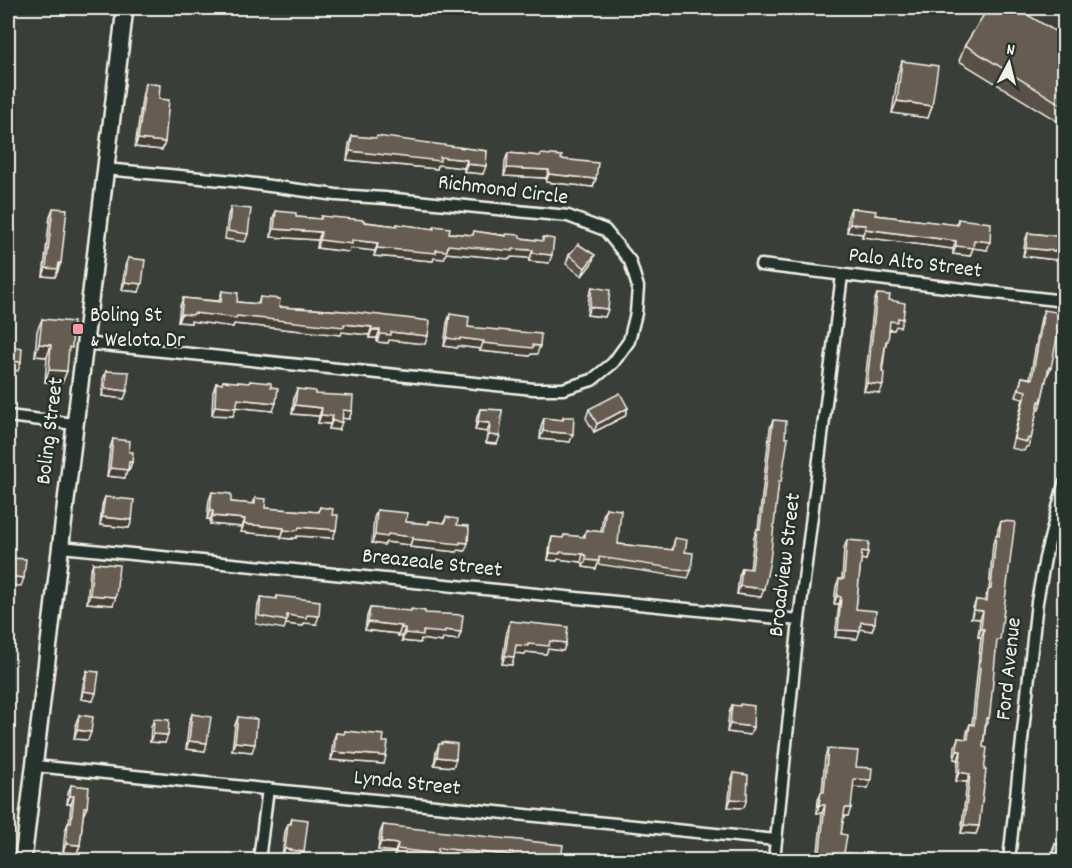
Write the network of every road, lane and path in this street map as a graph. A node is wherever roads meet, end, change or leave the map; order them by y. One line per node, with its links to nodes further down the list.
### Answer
1 (125, 8): 2 (street, Boling Street)
2 (105, 169): 6 (street, Boling Street); 6 (street, Richmond Circle)
3 (761, 265): 4 (street, Palo Alto Street)
4 (842, 275): 5 (street, Palo Alto Street); 11 (street, Broadview Street)
5 (1065, 301)
6 (84, 343): 8 (street, Boling Street)
7 (8, 416): 8 (street)
8 (75, 424): 10 (street, Boling Street)
9 (1065, 484): 18 (street, Ford Avenue)
10 (61, 547): 11 (street, Breazeale Street); 12 (street, Boling Street)
11 (799, 620): 14 (street, Broadview Street)
12 (34, 766): 13 (street, Lynda Street); 15 (street, Boling Street)
13 (268, 789): 14 (street, Lynda Street); 16 (street)
14 (776, 840): 17 (street, Broadview Street)
15 (23, 861)
16 (259, 861)
17 (774, 861)
18 (1009, 861)

